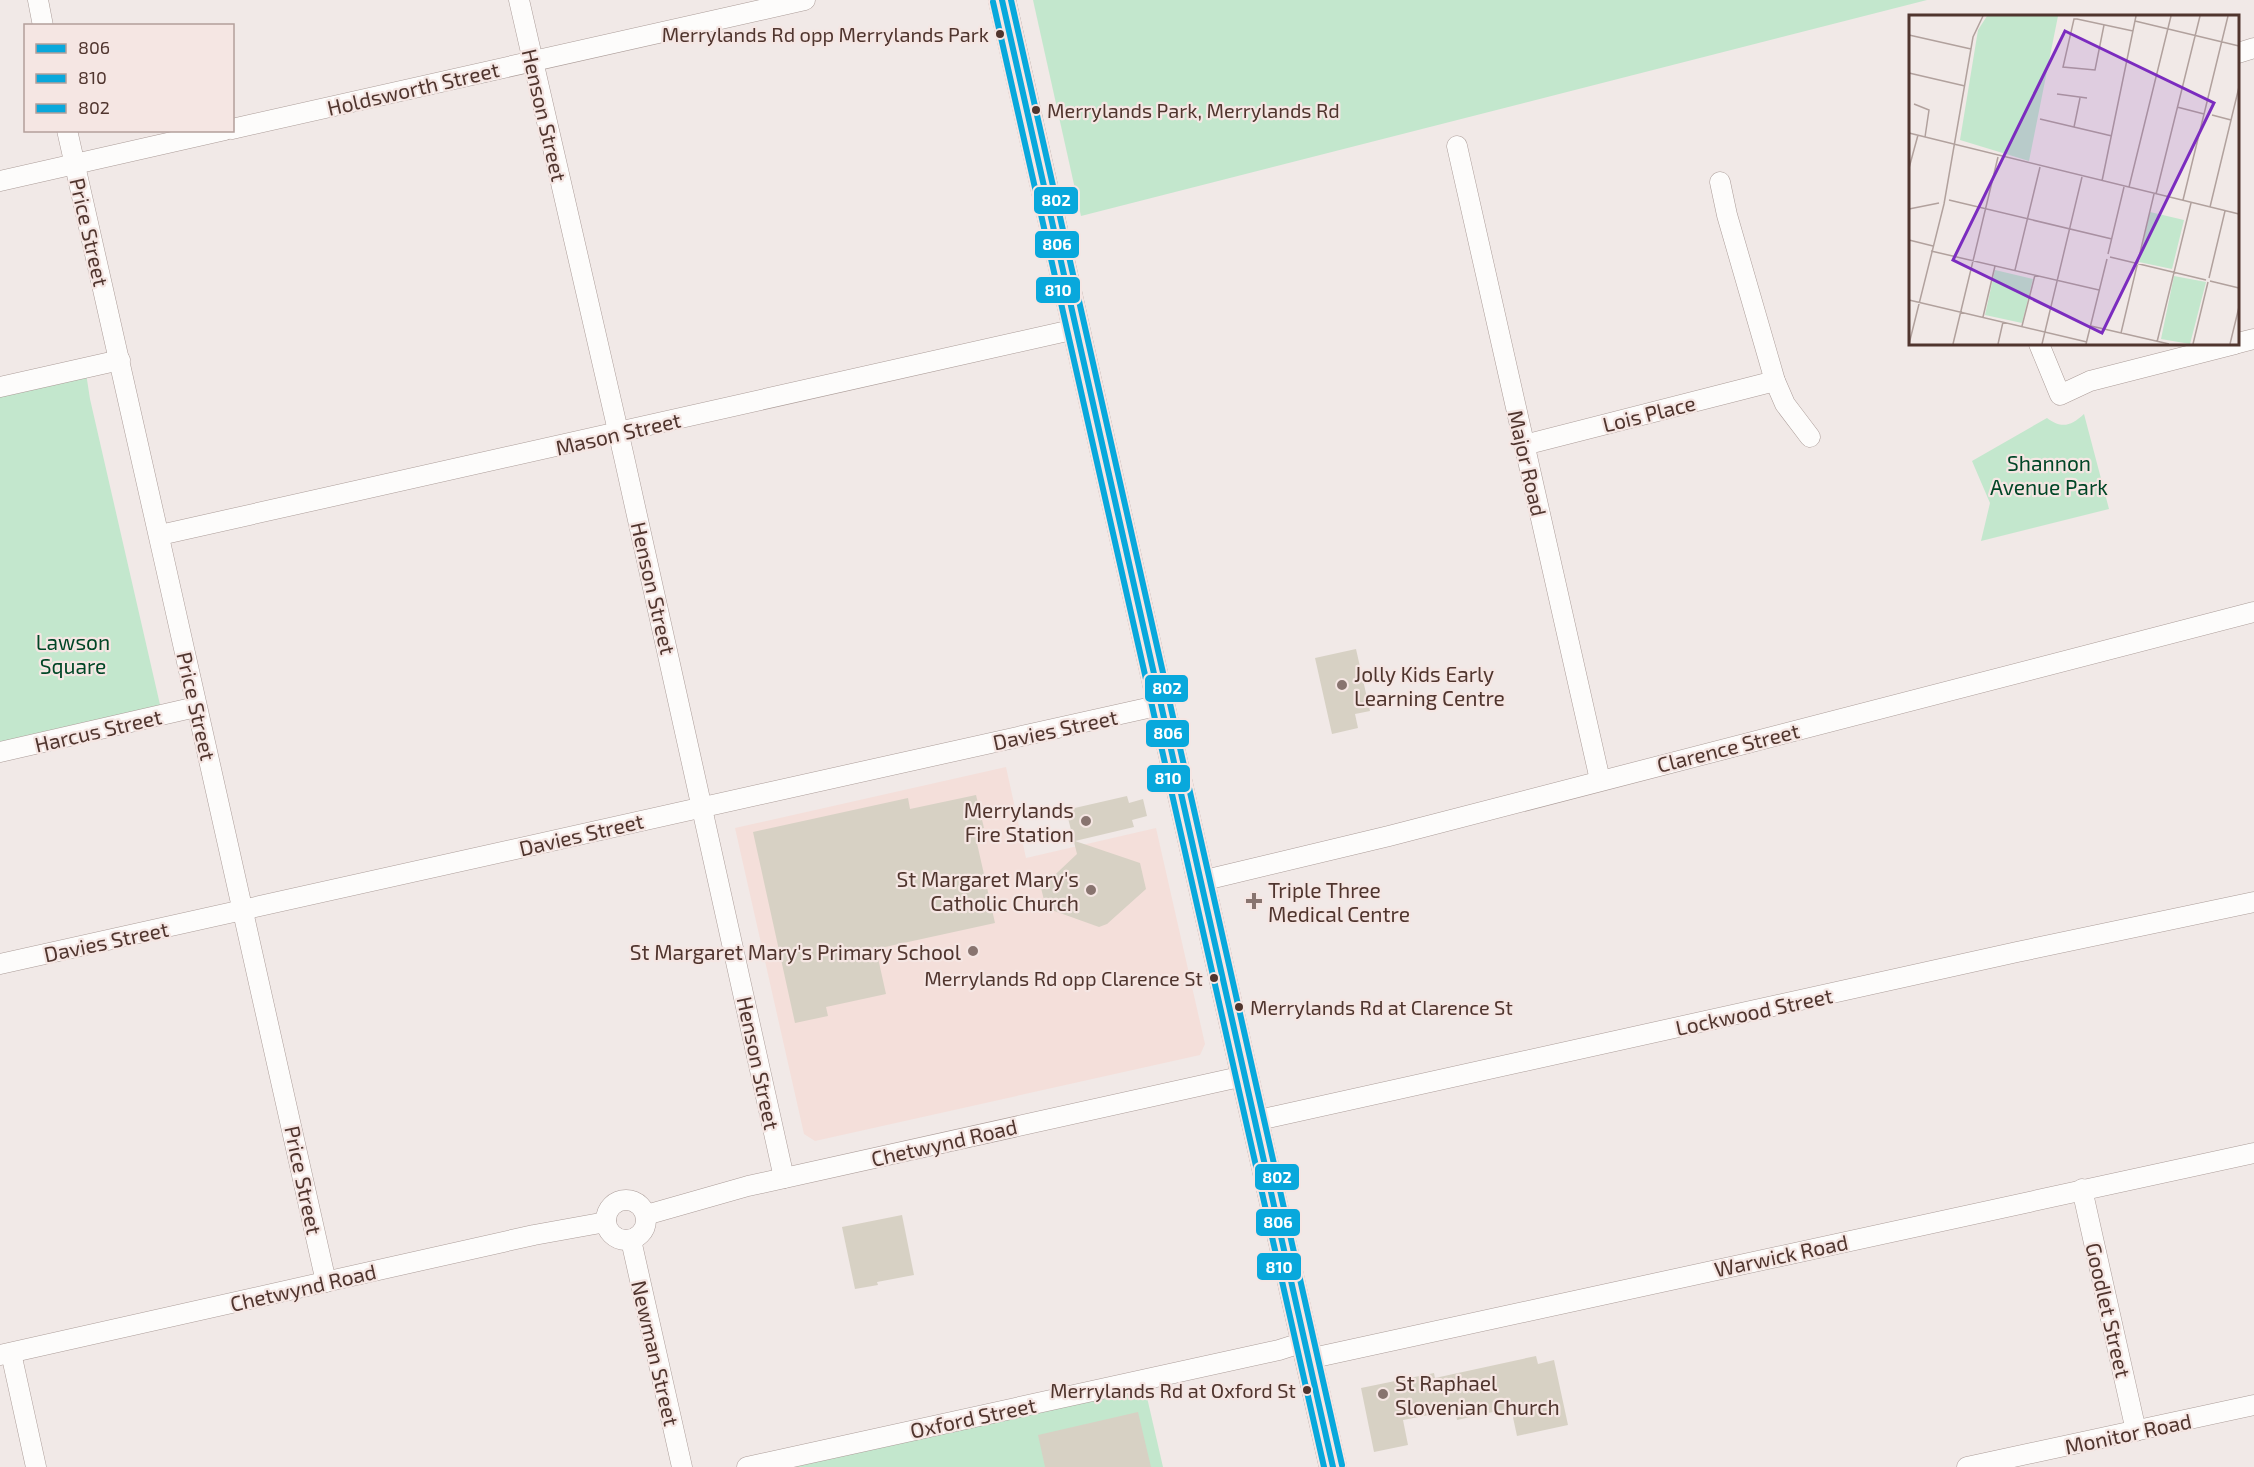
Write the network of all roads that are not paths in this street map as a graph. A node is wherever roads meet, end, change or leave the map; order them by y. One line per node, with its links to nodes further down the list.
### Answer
1 (38, 0): 5 (street)
2 (519, 0): 8 (street, Henson Street)
3 (805, 0): 8 (street, Holdsworth Street)
4 (1002, 0): 16 (main road)
5 (43, 24)
6 (2254, 48): 7 (street)
7 (2239, 52)
8 (532, 60): 9 (street, Holdsworth Street); 24 (street, Henson Street)
9 (234, 129)
10 (67, 132): 13 (street, Price Street)
11 (216, 132): 13 (street)
12 (1456, 146): 26 (street, Major Road)
13 (75, 165): 14 (street); 21 (street, Price Street)
14 (0, 181)
15 (1720, 182): 22 (street)
16 (1076, 329): 24 (street, Mason Street); 29 (main road)
17 (2254, 339): 18 (street)
18 (2239, 342)
19 (2039, 345): 20 (street)
20 (2228, 345)
21 (120, 360): 23 (street); 27 (street, Price Street)
22 (1775, 381): 25 (street); 26 (street, Lois Place)
23 (0, 387)
24 (619, 433): 27 (street, Mason Street); 33 (street, Henson Street)
25 (1810, 437)
26 (1524, 445): 32 (street, Major Road)
27 (159, 534): 30 (street, Price Street)
28 (2254, 612): 32 (street, Clarence Street)
29 (1161, 705): 33 (street, Davies Street); 34 (main road)
30 (196, 707): 31 (street, Harcus Street); 36 (street, Price Street)
31 (0, 752)
32 (1600, 780): 34 (street, Clarence Street)
33 (703, 807): 36 (street, Davies Street); 41 (street, Henson Street)
34 (1201, 881): 38 (main road)
35 (2254, 902): 39 (street, Lockwood Street)
36 (244, 910): 37 (street, Davies Street); 46 (street, Price Street)
37 (0, 964)
38 (1244, 1076): 39 (main road); 41 (street, Chetwynd Road)
39 (1254, 1121): 47 (main road)
40 (2254, 1153): 42 (street, Warwick Road)
41 (784, 1178): 43 (street, Chetwynd Road)
42 (2082, 1189): 47 (street, Warwick Road); 50 (street, Goodlet Street)
43 (646, 1215): 44 (street); 45 (street)
44 (606, 1222): 45 (street); 46 (street, Chetwynd Road)
45 (631, 1240): 52 (street, Newman Street)
46 (326, 1282): 48 (street, Chetwynd Road)
47 (1306, 1350): 53 (street, Oxford Street); 54 (main road)
48 (5, 1354): 51 (street)
49 (2254, 1405): 50 (street, Monitor Road)
50 (2136, 1431): 55 (street, Monitor Road)
51 (36, 1467)
52 (682, 1467)
53 (747, 1467)
54 (1333, 1467)
55 (1967, 1467)

